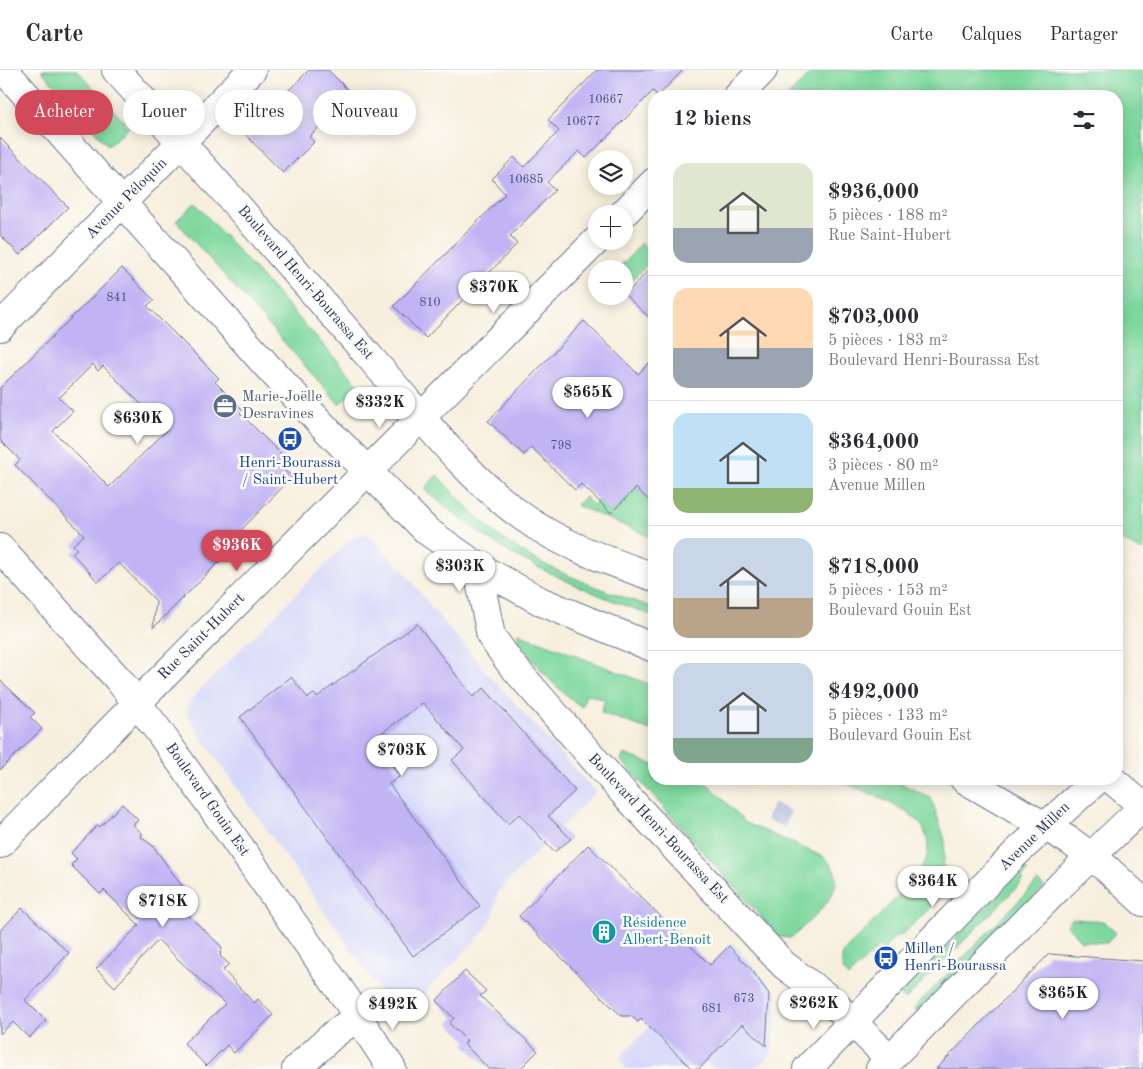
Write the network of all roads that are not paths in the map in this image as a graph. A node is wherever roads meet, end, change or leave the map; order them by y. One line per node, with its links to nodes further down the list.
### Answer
1 (4, 70): 8 (street)
2 (116, 70): 6 (street, Boulevard Henri-Bourassa Est)
3 (252, 70): 6 (street, Avenue Péloquin)
4 (763, 70): 5 (street)
5 (744, 90)
6 (181, 143): 8 (street, Avenue Péloquin); 12 (street, Boulevard Henri-Bourassa Est)
7 (648, 188): 9 (street)
8 (123, 202): 11 (street, Avenue Péloquin); 13 (street)
9 (631, 205)
10 (588, 249): 12 (street, Rue Saint-Hubert)
11 (0, 327)
12 (422, 417): 13 (street, Rue Saint-Hubert); 16 (street, Boulevard Henri-Bourassa Est)
13 (368, 471): 15 (street); 18 (street, Rue Saint-Hubert)
14 (0, 548): 18 (street, Boulevard Gouin Est)
15 (477, 566): 17 (street); 28 (street, Boulevard Henri-Bourassa Est)
16 (648, 575)
17 (648, 646)
18 (137, 703): 24 (street, Rue Saint-Hubert); 27 (street, Boulevard Gouin Est)
19 (975, 785): 23 (street)
20 (1091, 785): 23 (street, Avenue Millen)
21 (1118, 785): 22 (street)
22 (1143, 806): 25 (street)
23 (1045, 825): 25 (street); 28 (street, Avenue Millen)
24 (0, 844)
25 (1093, 857): 26 (street); 29 (street)
26 (1143, 902)
27 (358, 1016): 30 (street); 31 (street, Boulevard Gouin Est)
28 (852, 1021): 29 (street, Boulevard Henri-Bourassa Est); 32 (street, Avenue Millen)
29 (885, 1064)
30 (296, 1069)
31 (392, 1069)
32 (807, 1069)

